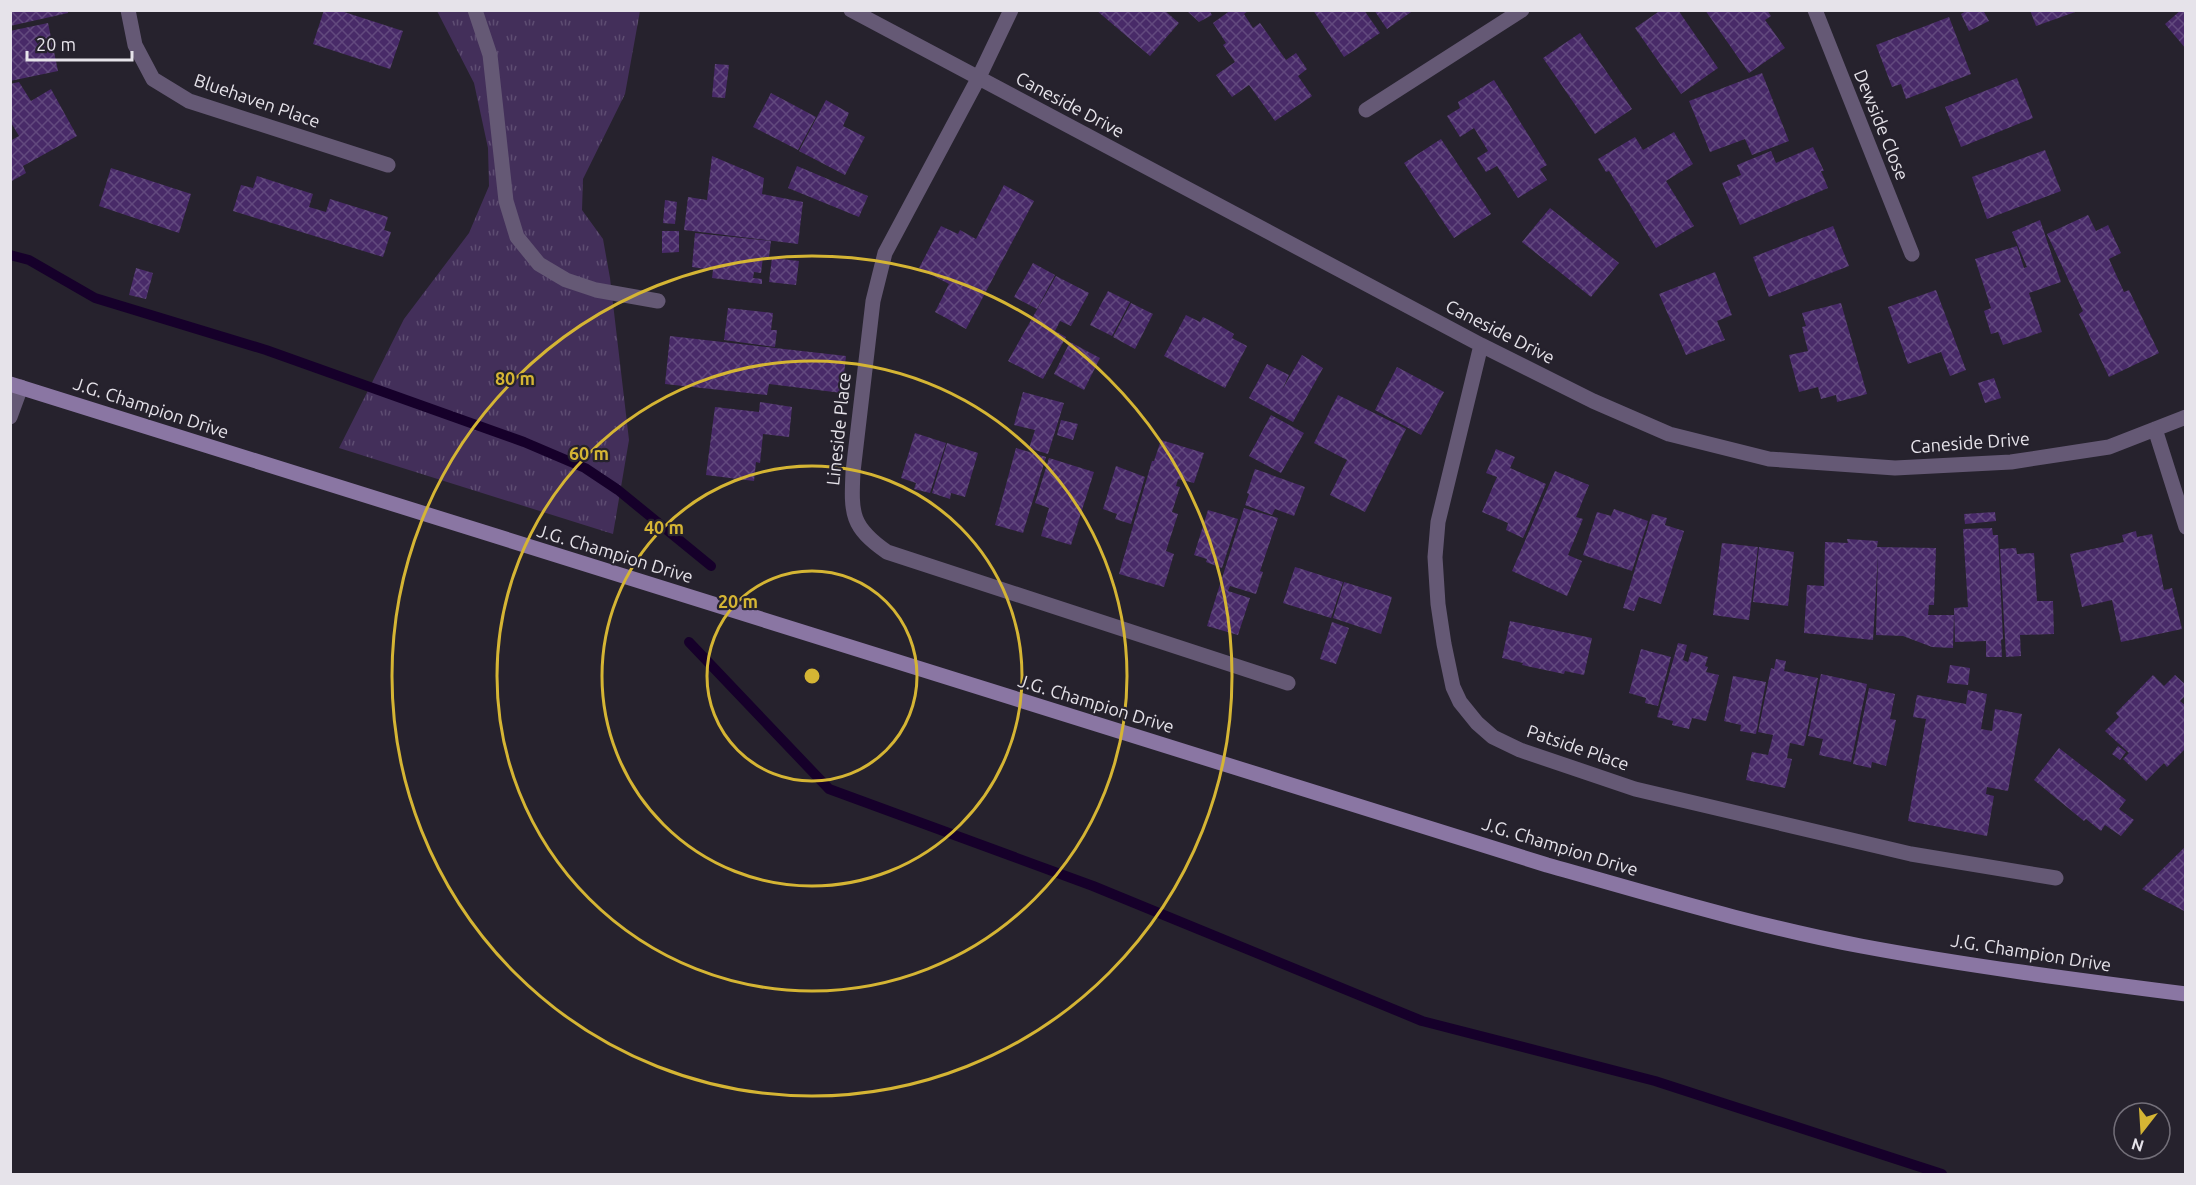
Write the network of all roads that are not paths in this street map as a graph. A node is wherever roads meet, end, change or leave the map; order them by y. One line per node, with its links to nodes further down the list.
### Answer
1 (128, 10): 9 (street, Bluehaven Place)
2 (475, 10): 11 (street)
3 (851, 10): 7 (street, Caneside Drive)
4 (1011, 10): 7 (street, Lineside Place)
5 (1522, 10): 8 (street)
6 (1815, 10): 10 (street, Dewside Close)
7 (978, 79): 12 (street, Caneside Drive); 18 (street, Lineside Place)
8 (1366, 110)
9 (388, 165)
10 (1912, 254)
11 (658, 301)
12 (1481, 345): 16 (street, Caneside Drive); 19 (street, Patside Place)
13 (16, 386): 14 (street); 20 (main road, J.G. Champion Drive)
14 (10, 417)
15 (2186, 417): 16 (street, Caneside Drive)
16 (2155, 429): 17 (street)
17 (2186, 527)
18 (1288, 683)
19 (2056, 878)
20 (2186, 994)

